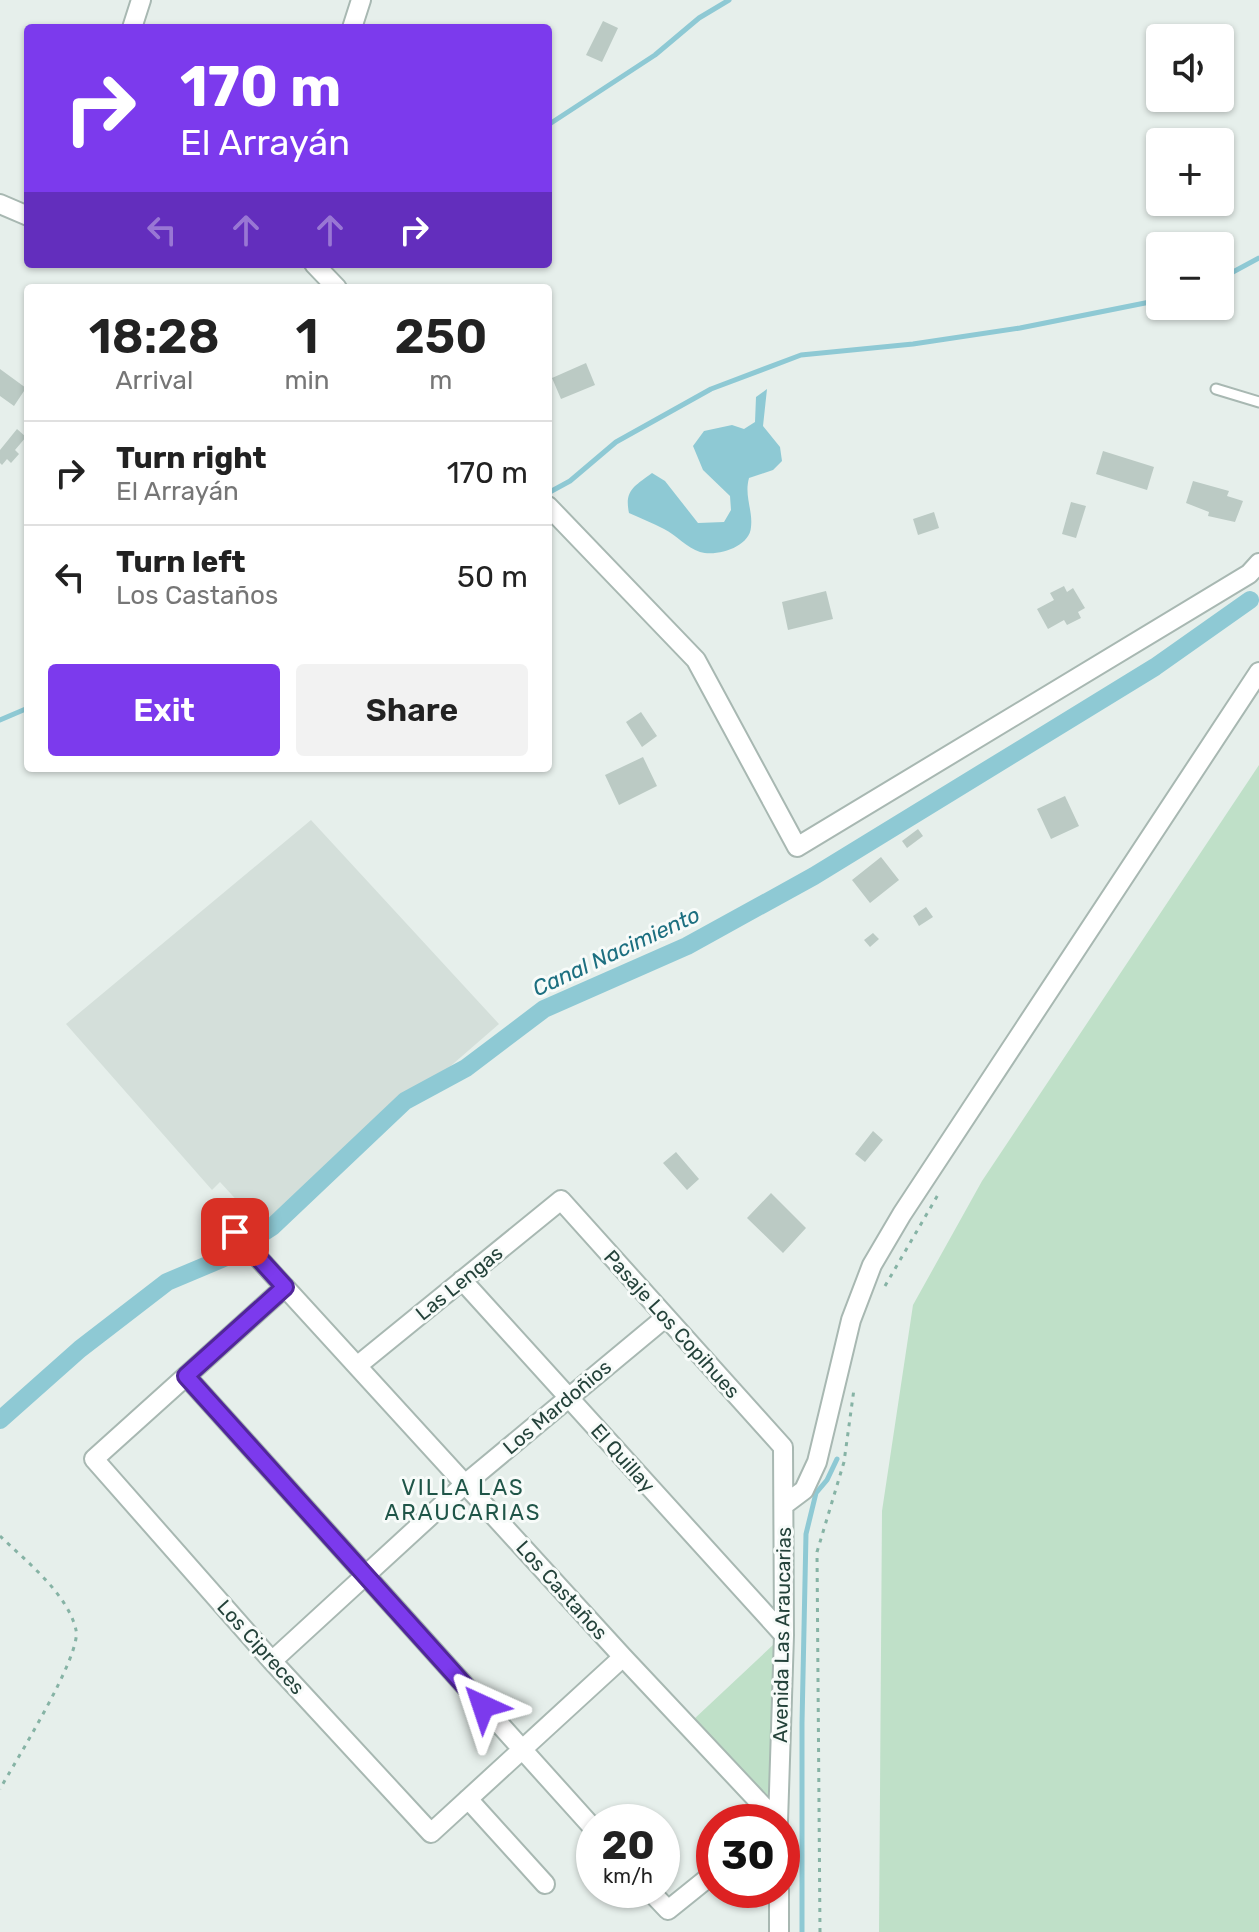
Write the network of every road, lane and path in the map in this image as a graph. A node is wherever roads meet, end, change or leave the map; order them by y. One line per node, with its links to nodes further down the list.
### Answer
1 (141, 0): 3 (street)
2 (361, 0): 4 (street)
3 (133, 24)
4 (353, 24)
5 (0, 204): 6 (street)
6 (24, 214)
7 (318, 268): 8 (street)
8 (333, 284)
9 (1216, 389): 10 (lane)
10 (1259, 402)
11 (552, 510): 12 (street)
12 (1256, 574)
13 (1259, 672): 27 (street)
14 (942, 1189): 18 (path)
15 (561, 1200): 17 (street, Las Lengas); 20 (street, Pasaje Los Copihues)
16 (218, 1214): 19 (street, Los Castaños)
17 (462, 1280): 21 (street, Las Lengas); 24 (street, El Quillay)
18 (885, 1285)
19 (285, 1287): 21 (street, Los Castaños); 22 (street)
20 (666, 1317): 24 (street, Los Mardoñios); 25 (street, Pasaje Los Copihues)
21 (357, 1366): 26 (street, Los Castaños)
22 (186, 1376): 29 (street); 32 (street, Los Cipreces)
23 (856, 1381): 44 (path)
24 (568, 1398): 26 (street, Los Mardoñios); 30 (street, El Quillay)
25 (783, 1447): 27 (street, Avenida Las Araucarias)
26 (465, 1484): 29 (street, Los Mardoñios); 31 (street, Los Castaños)
27 (784, 1505): 30 (street, Avenida Las Araucarias)
28 (0, 1536): 34 (path)
29 (365, 1575): 32 (street, Los Mardoñios); 33 (street)
30 (784, 1635): 37 (street, Avenida Las Araucarias)
31 (623, 1657): 33 (street); 36 (street, Los Castaños)
32 (272, 1661): 35 (street, Los Cipreces)
33 (523, 1749): 35 (street); 38 (street)
34 (0, 1789)
35 (468, 1799): 39 (street)
36 (761, 1804)
37 (779, 1804)
38 (576, 1809)
39 (545, 1884)
40 (696, 1887): 41 (street)
41 (680, 1900)
42 (779, 1908): 43 (street)
43 (779, 1932)
44 (820, 1932)

